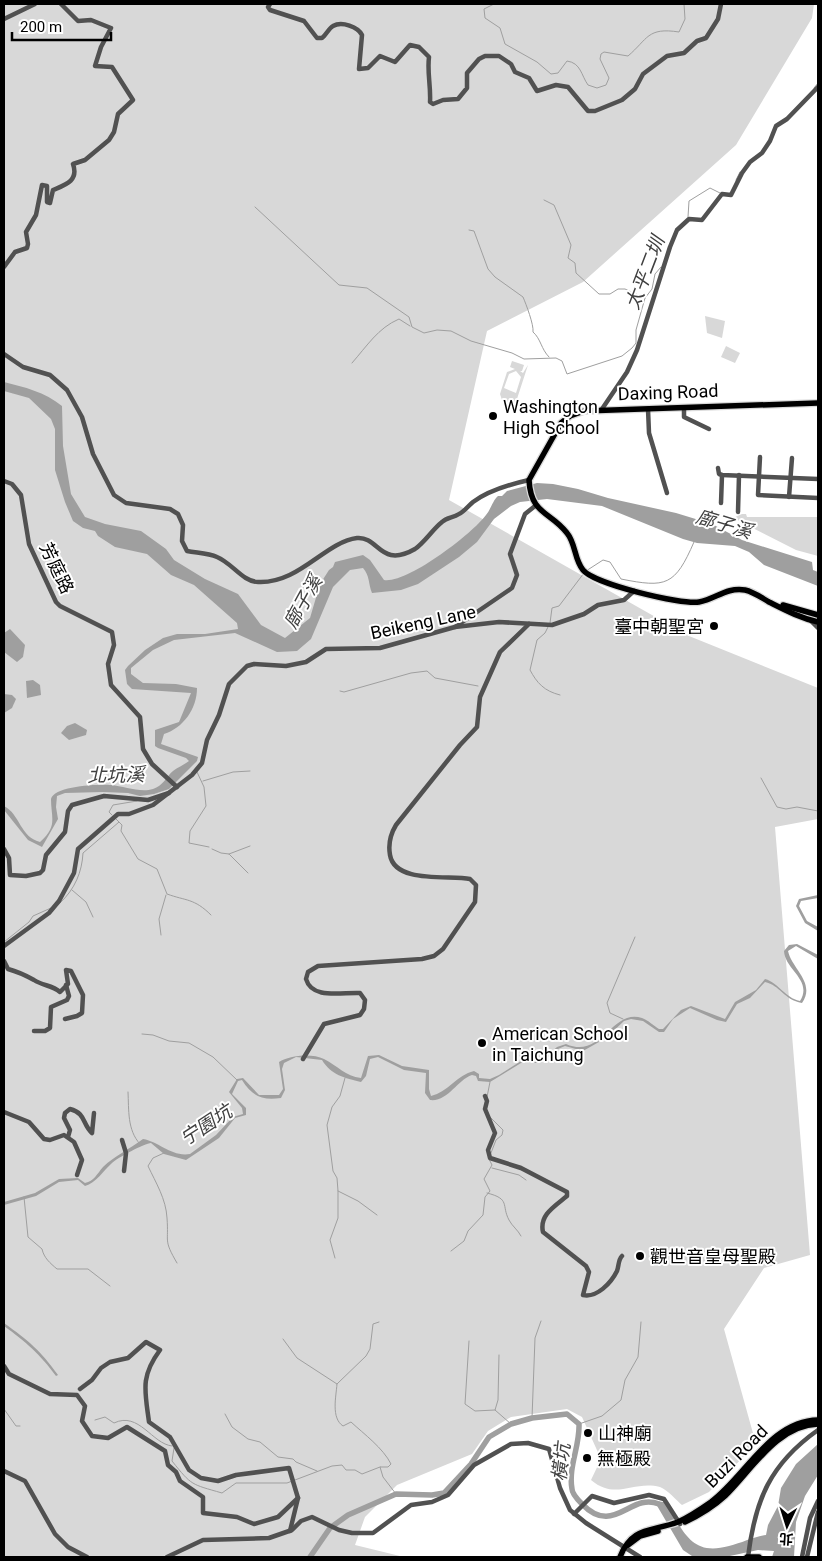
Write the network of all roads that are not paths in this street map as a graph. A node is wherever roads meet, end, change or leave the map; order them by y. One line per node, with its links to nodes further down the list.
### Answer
1 (35, 4): 5 (street)
2 (61, 4): 7 (street)
3 (270, 4): 4 (street)
4 (721, 4)
5 (4, 19)
6 (818, 87): 12 (street)
7 (4, 267)
8 (4, 355): 23 (street)
9 (818, 403): 10 (main road, Daxing Road)
10 (684, 408): 11 (main road, Daxing Road); 13 (street)
11 (648, 409): 12 (main road, Daxing Road); 24 (street)
12 (602, 410): 23 (main road, Daxing Road)
13 (709, 429)
14 (760, 457): 19 (street)
15 (792, 458): 20 (street)
16 (718, 468): 17 (street)
17 (722, 475): 18 (street); 27 (street)
18 (739, 475): 19 (street); 29 (street)
19 (759, 476): 20 (street); 25 (street)
20 (790, 478): 21 (street); 25 (street)
21 (818, 479)
22 (4, 481): 38 (street, 芳庭路)
23 (529, 481): 28 (main road)
24 (667, 493)
25 (789, 497): 26 (street)
26 (818, 498)
27 (721, 503)
28 (535, 505): 30 (main road); 36 (street)
29 (738, 512)
30 (634, 591): 31 (main road); 35 (street, Beikeng Lane)
31 (758, 595): 32 (main road); 33 (main road)
32 (818, 615)
33 (810, 620): 34 (main road); 37 (street)
34 (818, 622)
35 (529, 624): 36 (street, Beikeng Lane); 46 (street)
36 (455, 627): 38 (street, Beikeng Lane)
37 (818, 628)
38 (177, 787): 39 (street, Beikeng Lane)
39 (170, 792): 40 (street); 41 (street, Beikeng Lane)
40 (4, 849)
41 (4, 946)
42 (4, 961): 43 (street)
43 (66, 985): 44 (street); 45 (street)
44 (65, 1019)
45 (34, 1031)
46 (303, 1059)
47 (485, 1096): 54 (street)
48 (4, 1112): 50 (street)
49 (94, 1113): 50 (street)
50 (68, 1137): 53 (street)
51 (122, 1140): 52 (street)
52 (124, 1171)
53 (77, 1175)
54 (622, 1256)
55 (4, 1366): 61 (street)
56 (80, 1389): 61 (street)
57 (818, 1420): 65 (main road, Buzi Road)
58 (818, 1424): 65 (main road, Buzi Road)
59 (818, 1430): 68 (street)
60 (4, 1471): 69 (street)
61 (298, 1498): 66 (street)
62 (818, 1501): 74 (street)
63 (818, 1512): 75 (street)
64 (574, 1514): 65 (street); 66 (street); 67 (street)
65 (679, 1523): 67 (main road)
66 (290, 1531): 70 (street)
67 (624, 1547): 71 (main road); 72 (street)
68 (748, 1556): 73 (main road)
69 (87, 1557)
70 (167, 1557)
71 (620, 1557)
72 (640, 1557)
73 (759, 1557)
74 (802, 1557)
75 (807, 1557)

